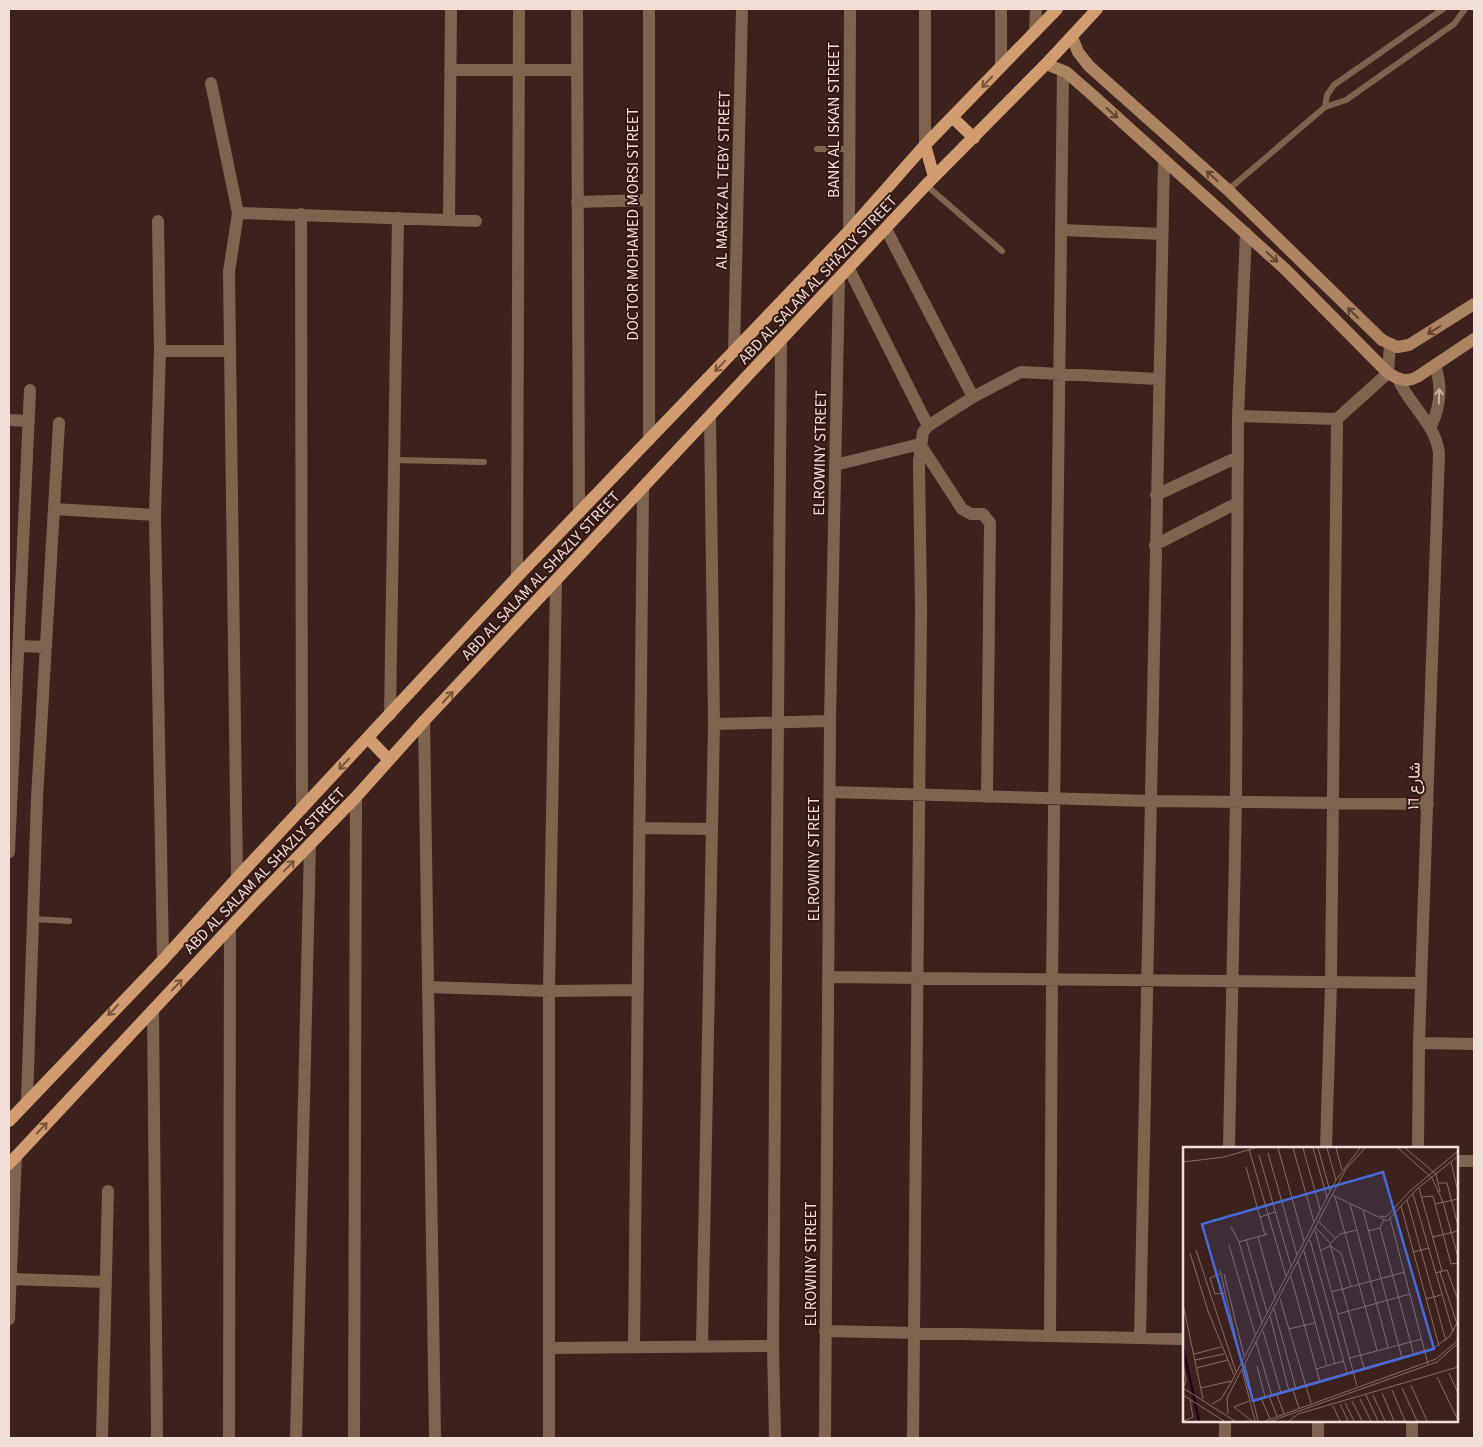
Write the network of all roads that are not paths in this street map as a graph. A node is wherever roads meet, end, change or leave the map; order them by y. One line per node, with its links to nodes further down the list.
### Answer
1 (451, 9): 18 (street)
2 (519, 9): 19 (street)
3 (577, 9): 20 (street)
4 (649, 9): 34 (street, DOCTOR MOHAMED MORSI STREET)
5 (742, 9): 56 (street, AL MARKZ AL TEBY STREET)
6 (850, 9): 30 (street, BANK AL ISKAN STREET)
7 (926, 9): 28 (street)
8 (1001, 9): 17 (street)
9 (1036, 9): 14 (street)
10 (1057, 9): 14 (main road, ABD AL SALAM AL SHAZLY STREET)
11 (1097, 9): 15 (main road, ABD AL SALAM AL SHAZLY STREET)
12 (1443, 9): 25 (lane)
13 (1465, 9): 25 (lane)
14 (1035, 30): 17 (main road, ABD AL SALAM AL SHAZLY STREET)
15 (1072, 37): 16 (main road, ABD AL SALAM AL SHAZLY STREET); 22 (main road)
16 (1046, 64): 21 (main road); 27 (main road, ABD AL SALAM AL SHAZLY STREET)
17 (1001, 67): 26 (main road, ABD AL SALAM AL SHAZLY STREET, one-way to 26)
18 (450, 70): 19 (street); 39 (street)
19 (519, 70): 20 (street); 86 (street)
20 (576, 70): 35 (street)
21 (1064, 71): 24 (main road); 43 (street)
22 (1101, 77): 24 (main road); 33 (main road, one-way to 22)
23 (211, 83): 36 (street)
24 (1088, 91): 31 (main road, one-way to 31)
25 (1325, 107): 33 (lane)
26 (953, 118): 27 (main road); 28 (main road, ABD AL SALAM AL SHAZLY STREET)
27 (974, 138): 32 (main road, ABD AL SALAM AL SHAZLY STREET)
28 (925, 145): 32 (main road); 44 (main road, ABD AL SALAM AL SHAZLY STREET)
29 (817, 148): 30 (lane)
30 (849, 149): 44 (street, BANK AL ISKAN STREET)
31 (1164, 160): 45 (main road); 46 (street)
32 (930, 181): 42 (main road, ABD AL SALAM AL SHAZLY STREET); 47 (lane)
33 (1228, 190): 53 (main road, one-way to 33)
34 (649, 200): 35 (street); 71 (street, DOCTOR MOHAMED MORSI STREET)
35 (577, 202): 81 (street)
36 (238, 213): 37 (street); 55 (street)
37 (301, 214): 38 (street); 106 (street)
38 (398, 218): 39 (street); 74 (street)
39 (449, 220): 41 (street)
40 (158, 221): 54 (street)
41 (476, 221)
42 (886, 229): 48 (main road, ABD AL SALAM AL SHAZLY STREET); 62 (street)
43 (1062, 230): 46 (street); 58 (street)
44 (848, 231): 56 (main road, ABD AL SALAM AL SHAZLY STREET)
45 (1246, 233): 59 (main road, one-way to 59); 63 (street)
46 (1162, 234): 60 (street)
47 (1002, 251)
48 (849, 268): 49 (main road, ABD AL SALAM AL SHAZLY STREET); 69 (street)
49 (839, 279): 52 (main road, ABD AL SALAM AL SHAZLY STREET); 76 (street, ELROWINY STREET)
50 (1474, 304): 53 (main road, one-way to 53)
51 (1474, 340): 57 (main road)
52 (781, 342): 64 (main road, ABD AL SALAM AL SHAZLY STREET); 93 (street)
53 (1390, 345): 59 (street)
54 (160, 351): 55 (street); 82 (street)
55 (229, 351): 111 (street)
56 (734, 352): 71 (main road, ABD AL SALAM AL SHAZLY STREET, one-way to 71)
57 (1435, 365): 59 (main road); 70 (street, one-way to 57)
58 (1060, 373): 60 (street); 62 (street); 101 (street)
59 (1393, 376): 65 (street); 70 (street, شارع ١٦)
60 (1158, 379): 78 (street)
61 (30, 390): 67 (street)
62 (973, 397): 69 (street)
63 (1238, 416): 65 (street); 73 (street)
64 (710, 417): 77 (main road, ABD AL SALAM AL SHAZLY STREET); 94 (street)
65 (1336, 419): 104 (street)
66 (9, 420): 67 (street)
67 (29, 421): 85 (street)
68 (59, 423): 80 (street)
69 (928, 426): 72 (street)
70 (1431, 426): 105 (street, شارع ١٦)
71 (649, 440): 81 (main road, ABD AL SALAM AL SHAZLY STREET)
72 (920, 444): 76 (street); 98 (street); 100 (street)
73 (1238, 457): 78 (street); 79 (street)
74 (394, 460): 75 (lane); 90 (street)
75 (484, 462)
76 (835, 465): 92 (street, ELROWINY STREET)
77 (644, 488): 87 (main road, ABD AL SALAM AL SHAZLY STREET); 107 (street)
78 (1156, 495): 83 (street)
79 (1237, 503): 83 (street); 102 (street)
80 (54, 509): 82 (street); 89 (street)
81 (579, 513): 86 (main road, ABD AL SALAM AL SHAZLY STREET)
82 (155, 515): 115 (street)
83 (1155, 545): 103 (street)
84 (9, 568): 85 (street)
85 (22, 568): 88 (street)
86 (517, 577): 90 (main road, ABD AL SALAM AL SHAZLY STREET)
87 (556, 582): 91 (main road, ABD AL SALAM AL SHAZLY STREET, one-way to 87); 125 (street)
88 (19, 646): 89 (street); 110 (street)
89 (46, 647): 112 (street)
90 (390, 715): 95 (main road, ABD AL SALAM AL SHAZLY STREET)
91 (424, 721): 96 (main road, ABD AL SALAM AL SHAZLY STREET); 123 (street)
92 (830, 721): 93 (street); 97 (street, ELROWINY STREET)
93 (777, 722): 94 (street); 148 (street)
94 (714, 724): 108 (street)
95 (368, 738): 96 (main road); 106 (main road, ABD AL SALAM AL SHAZLY STREET, one-way to 106)
96 (389, 760): 99 (main road, ABD AL SALAM AL SHAZLY STREET)
97 (830, 792): 98 (street); 116 (street, ELROWINY STREET)
98 (919, 796): 100 (street); 117 (street)
99 (356, 797): 109 (main road, ABD AL SALAM AL SHAZLY STREET); 157 (street)
100 (987, 797): 101 (street)
101 (1054, 798): 103 (street); 118 (street)
102 (1236, 800): 103 (street); 104 (street); 120 (street)
103 (1150, 801): 119 (street)
104 (1333, 802): 105 (street); 121 (street)
105 (1428, 804): 122 (street, شارع ١٦)
106 (302, 809): 111 (main road, ABD AL SALAM AL SHAZLY STREET)
107 (639, 828): 108 (street); 124 (street)
108 (712, 829): 147 (street)
109 (310, 844): 114 (main road, ABD AL SALAM AL SHAZLY STREET, one-way to 109); 156 (street)
110 (9, 852)
111 (237, 878): 115 (main road, ABD AL SALAM AL SHAZLY STREET)
112 (33, 919): 113 (lane); 129 (street)
113 (69, 921)
114 (230, 928): 126 (main road, ABD AL SALAM AL SHAZLY STREET, one-way to 114); 155 (street)
115 (163, 960): 129 (main road, ABD AL SALAM AL SHAZLY STREET, one-way to 129)
116 (828, 977): 117 (street); 141 (street, ELROWINY STREET)
117 (918, 978): 118 (street); 142 (street)
118 (1052, 979): 119 (street); 143 (street)
119 (1146, 980): 120 (street); 144 (street)
120 (1232, 981): 121 (street); 131 (street)
121 (1332, 982): 122 (street); 132 (street)
122 (1421, 983): 127 (street, شارع ١٦)
123 (428, 987): 125 (street); 158 (street)
124 (638, 990): 125 (street); 146 (street)
125 (549, 991): 149 (street)
126 (153, 1010): 134 (main road, ABD AL SALAM AL SHAZLY STREET, one-way to 126); 154 (street)
127 (1419, 1043): 128 (street); 133 (street, شارع ١٦)
128 (1474, 1044)
129 (27, 1101): 130 (main road, ABD AL SALAM AL SHAZLY STREET)
130 (9, 1121)
131 (1229, 1147)
132 (1326, 1147)
133 (1418, 1147)
134 (13, 1160): 138 (street)
135 (1458, 1161): 136 (street)
136 (1474, 1161)
137 (108, 1191): 139 (street)
138 (10, 1279): 139 (street); 140 (street)
139 (106, 1282): 153 (street)
140 (9, 1319)
141 (825, 1331): 142 (street); 161 (street, ELROWINY STREET)
142 (914, 1333): 143 (street); 162 (street)
143 (1050, 1336): 144 (street)
144 (1140, 1338): 145 (street)
145 (1183, 1339)
146 (634, 1346): 147 (street); 149 (street)
147 (702, 1346): 148 (street)
148 (773, 1346): 160 (street)
149 (549, 1348): 159 (street)
150 (1225, 1422): 163 (street)
151 (1318, 1422): 164 (street)
152 (1412, 1422): 165 (street)
153 (102, 1438)
154 (157, 1438)
155 (230, 1438)
156 (296, 1438)
157 (354, 1438)
158 (435, 1438)
159 (549, 1438)
160 (775, 1438)
161 (824, 1438)
162 (914, 1438)
163 (1225, 1438)
164 (1318, 1438)
165 (1412, 1438)

